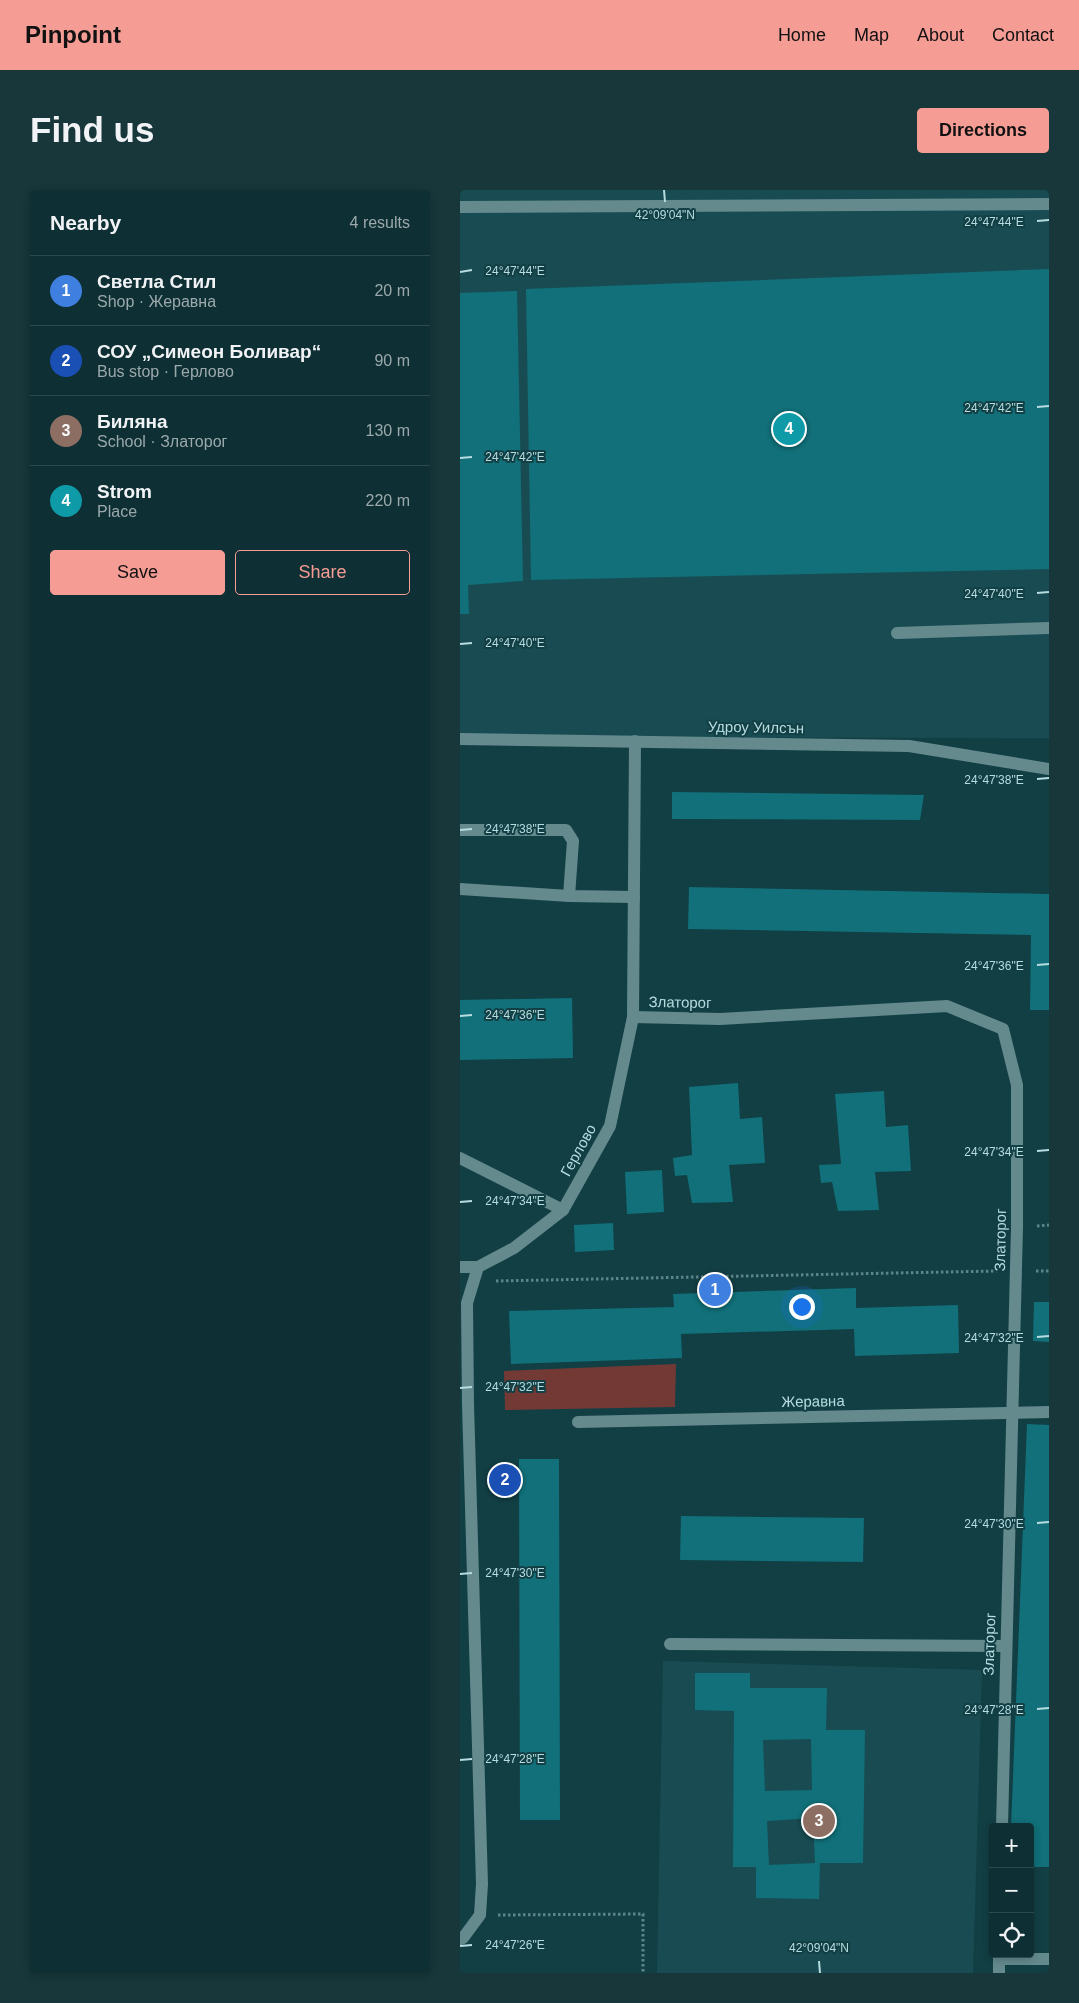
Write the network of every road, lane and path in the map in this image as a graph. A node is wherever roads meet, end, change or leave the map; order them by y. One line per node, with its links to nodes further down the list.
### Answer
1 (1049, 204): 2 (street)
2 (460, 207)
3 (1049, 628): 4 (street)
4 (897, 633)
5 (460, 739): 6 (street, Удроу Уилсън)
6 (635, 741): 7 (street, Удроу Уилсън); 11 (street, Герлово)
7 (1049, 769)
8 (460, 830): 10 (street)
9 (460, 889): 10 (street)
10 (569, 896): 11 (street)
11 (634, 896): 12 (street, Герлово)
12 (633, 1018): 14 (street, Герлово); 21 (street, Златорог)
13 (460, 1158): 14 (street)
14 (563, 1210): 16 (street, Герлово)
15 (460, 1267): 16 (street)
16 (478, 1267): 20 (street)
17 (1004, 1271): 20 (path)
18 (1031, 1271): 19 (path)
19 (1049, 1271)
20 (474, 1281): 27 (street)
21 (1013, 1412): 22 (street, Жеравна); 23 (street, Жеравна); 25 (street, Златорог)
22 (1049, 1412)
23 (578, 1422)
24 (670, 1644): 25 (street)
25 (1005, 1646): 26 (street, Златорог)
26 (1002, 1823)
27 (480, 1915): 28 (street); 32 (path)
28 (460, 1939)
29 (999, 1958): 33 (street)
30 (1024, 1958): 31 (street)
31 (1049, 1959)
32 (643, 1973)
33 (999, 1973)

